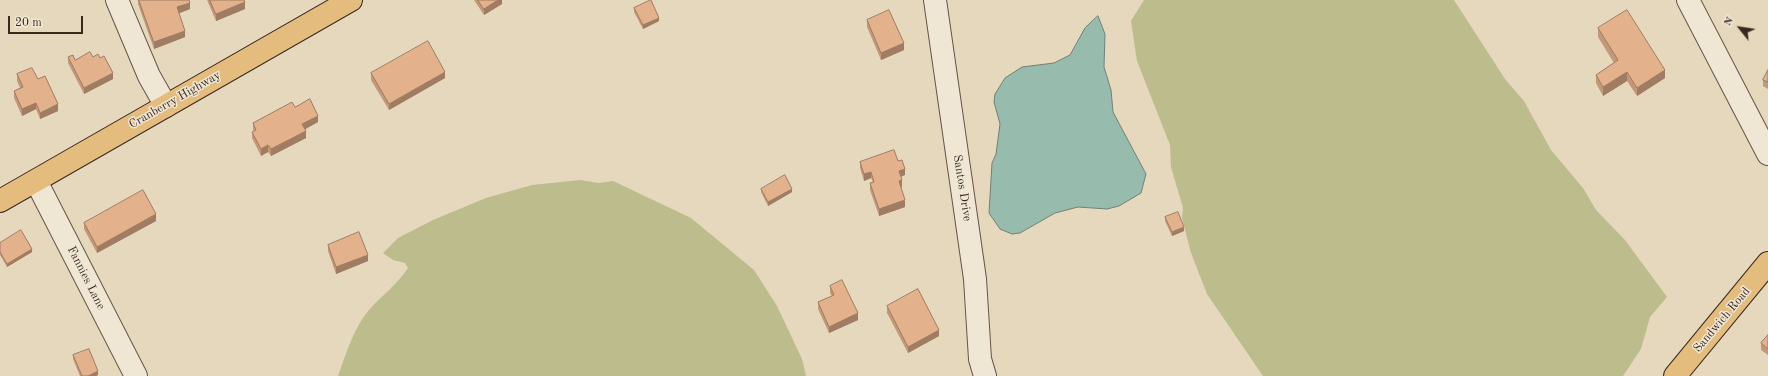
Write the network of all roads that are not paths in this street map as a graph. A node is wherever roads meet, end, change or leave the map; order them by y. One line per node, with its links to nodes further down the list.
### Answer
1 (117, 0): 5 (street)
2 (351, 0): 5 (main road, Cranberry Highway)
3 (935, 0): 11 (street, Santos Drive)
4 (1688, 0): 6 (street)
5 (166, 106): 7 (main road, Cranberry Highway)
6 (1768, 154)
7 (36, 180): 8 (main road, Cranberry Highway); 10 (street, Fannies Lane)
8 (0, 201)
9 (1768, 263): 12 (main road, Sandwich Road)
10 (136, 376)
11 (986, 376)
12 (1675, 376)

